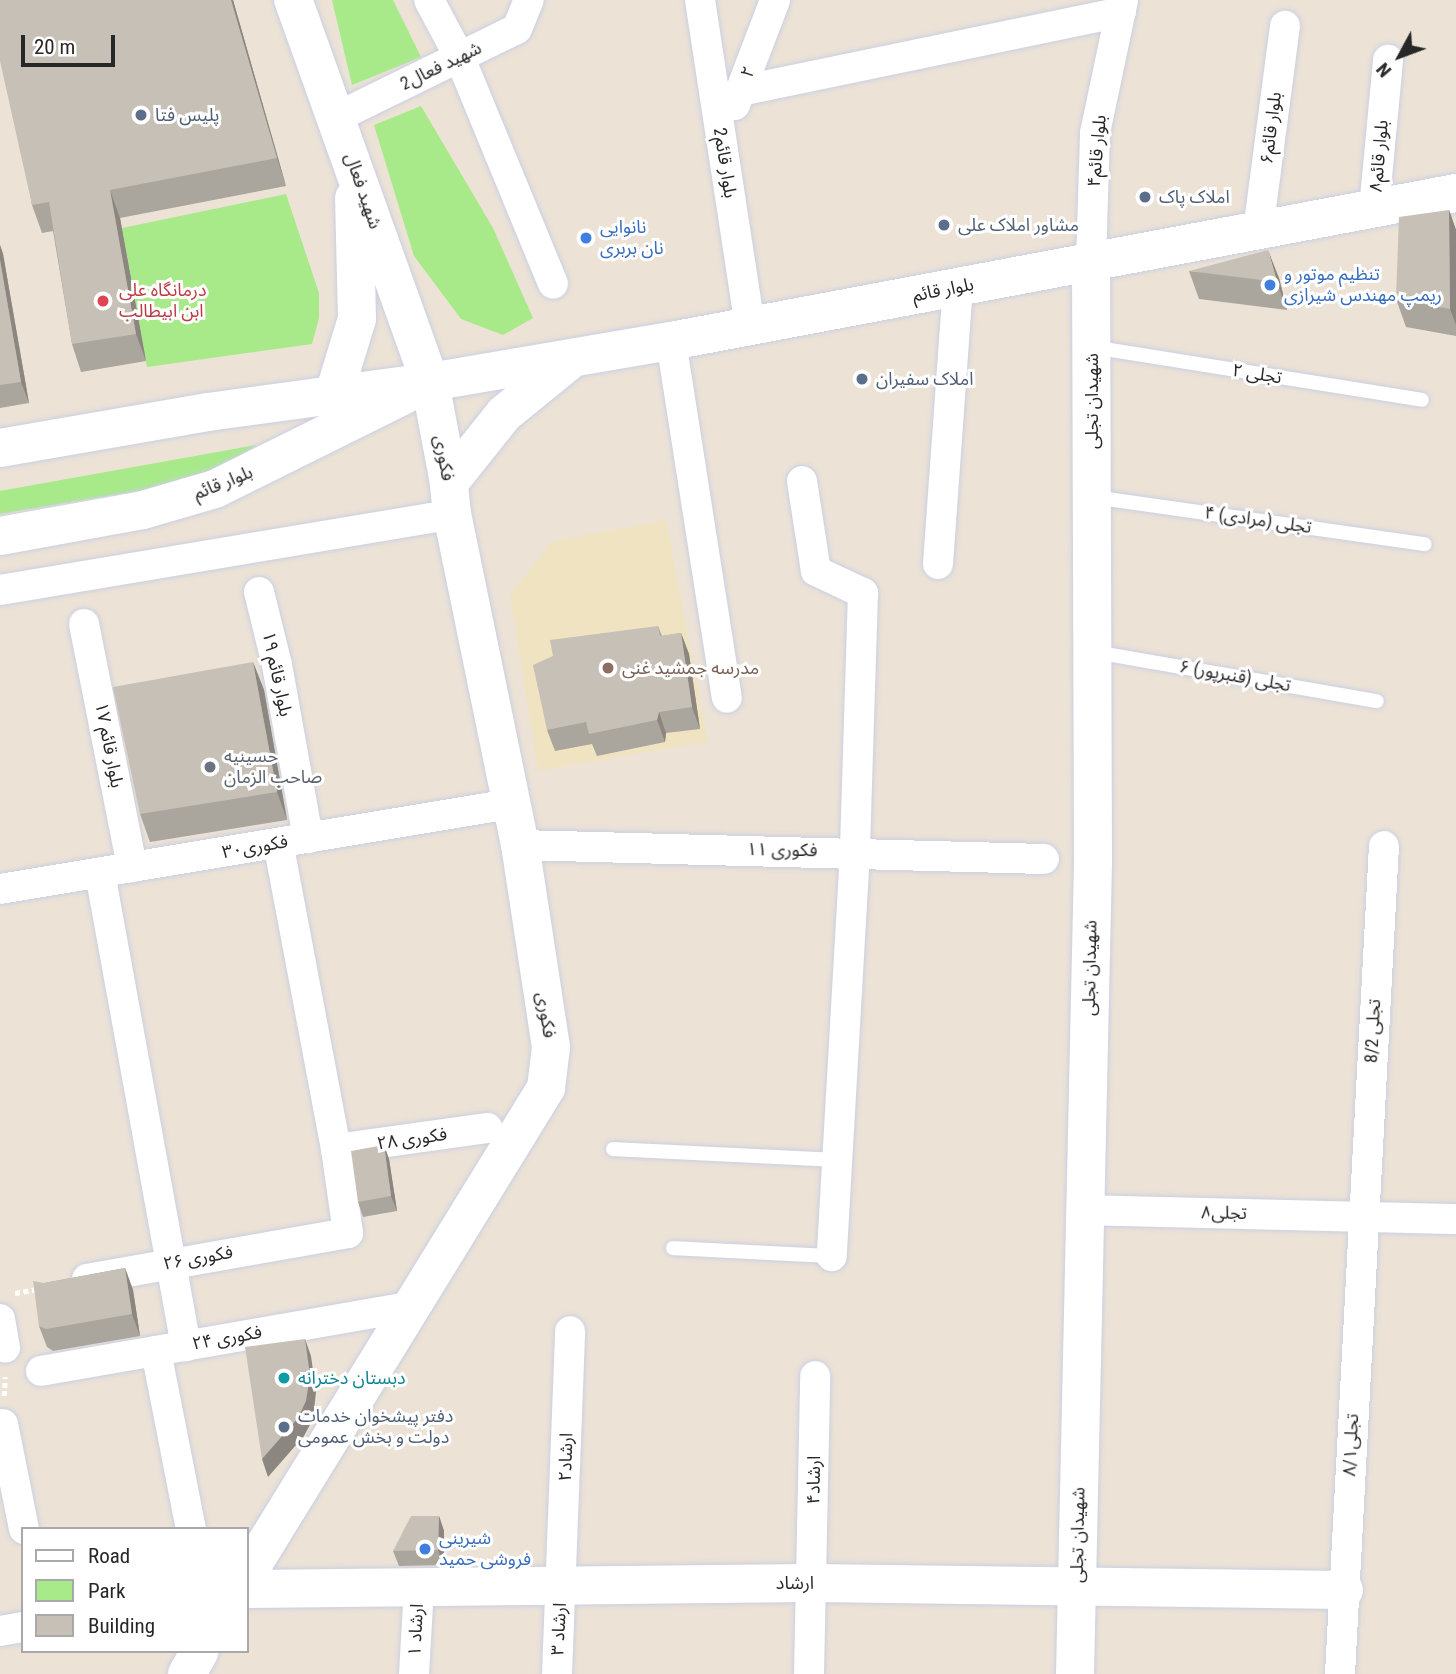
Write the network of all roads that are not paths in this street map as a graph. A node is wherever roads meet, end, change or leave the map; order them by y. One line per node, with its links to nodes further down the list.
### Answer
1 (293, 0): 11 (street, شهید فعال)
2 (429, 0): 8 (street)
3 (529, 0): 8 (street, شهید فعال2)
4 (700, 0): 12 (street, 2بلوار قائم)
5 (775, 0): 10 (street, ۲)
6 (1122, 6): 10 (street); 17 (street, بلوار قائم۴)
7 (1285, 26): 16 (street, بلوار قائم۶)
8 (460, 58): 11 (street, شهید فعال2); 18 (street)
9 (1388, 60): 15 (street, بلوار قائم۸)
10 (740, 90): 12 (street, ۲)
11 (337, 117): 13 (street, شهید فعال)
12 (722, 145): 20 (street, 2بلوار قائم)
13 (352, 160): 24 (street, شهید فعال); 25 (street)
14 (1456, 193): 15 (street, بلوار قائم)
15 (1374, 209): 16 (street, بلوار قائم)
16 (1258, 231): 17 (street, بلوار قائم)
17 (1091, 262): 19 (street, بلوار قائم); 22 (street, شهیدان تجلی)
18 (553, 284)
19 (958, 287): 20 (street, بلوار قائم); 33 (street)
20 (750, 326): 21 (street, بلوار قائم)
21 (671, 341): 23 (street, بلوار قائم); 38 (street)
22 (1092, 347): 26 (lane, ۲ تجلی); 29 (street, شهیدان تجلی)
23 (575, 357): 24 (street, بلوار قائم); 30 (street)
24 (430, 382): 25 (street, بلوار قائم); 30 (street, فکوری); 31 (street, بلوار قائم)
25 (334, 394): 27 (street, بلوار قائم)
26 (1422, 400)
27 (0, 448)
28 (802, 481): 45 (street)
29 (1092, 497): 32 (lane, ۴ تجلی (مرادی)); 37 (street, شهیدان تجلی)
30 (450, 499): 34 (street); 40 (street, فکوری)
31 (0, 536)
32 (1424, 544)
33 (938, 564)
34 (0, 590)
35 (259, 592): 41 (street, بلوار قائم ۱۹)
36 (84, 624): 47 (street, بلوار قائم ۱۷)
37 (1093, 651): 39 (lane, ۶ تجلی (قنبرپور)); 54 (street, شهیدان تجلی)
38 (727, 698)
39 (1377, 701)
40 (510, 804): 41 (street, فکوری۳۰); 43 (street, فکوری)
41 (308, 838): 42 (street, فکوری۳۰)
42 (278, 843): 47 (street, فکوری۳۰); 51 (street)
43 (520, 845): 45 (street, فکوری ۱۱); 62 (street, فکوری)
44 (1384, 846): 55 (street, 8/2 تجلی)
45 (855, 852): 46 (street, فکوری ۱۱); 53 (street)
46 (1044, 859)
47 (132, 867): 48 (street, فکوری۳۰)
48 (100, 873): 49 (street, فکوری۳۰); 59 (street)
49 (0, 889)
50 (488, 1128): 51 (street, فکوری ۲۸)
51 (336, 1149): 59 (street, فکوری ۲۶)
52 (613, 1149): 53 (lane)
53 (836, 1160): 58 (street)
54 (1085, 1210): 55 (street, تجلی۸); 75 (street, شهیدان تجلی)
55 (1362, 1216): 56 (street, تجلی۸); 78 (street, تجلی۸/۱)
56 (1456, 1219)
57 (673, 1248): 58 (lane)
58 (832, 1256)
59 (173, 1262): 60 (street, فکوری ۲۶); 64 (street)
60 (49, 1287)
61 (6, 1306): 65 (street)
62 (413, 1306): 64 (street, فکوری ۲۴); 72 (street, فکوری)
63 (570, 1331): 73 (street, ۲ارشاد)
64 (186, 1346): 66 (street, فکوری ۲۴)
65 (5, 1348)
66 (156, 1351): 67 (street, فکوری ۲۴); 71 (street)
67 (41, 1371)
68 (816, 1376): 74 (street, ۴ارشاد)
69 (3, 1424): 70 (street)
70 (24, 1527)
71 (191, 1527)
72 (248, 1572)
73 (562, 1583): 74 (street, ارشاد); 76 (street, ارشاد); 84 (street, ۳ ارشاد)
74 (813, 1583): 75 (street, ارشاد); 85 (street, ۴ارشاد)
75 (1077, 1584): 78 (street, ارشاد); 86 (street, شهیدان تجلی)
76 (419, 1586): 77 (street, ارشاد); 83 (street, ۱ ارشاد)
77 (248, 1589)
78 (1344, 1590): 87 (street, تجلی۸/۱)
79 (21, 1627): 80 (street)
80 (0, 1631)
81 (200, 1653): 82 (street)
82 (187, 1674)
83 (414, 1674)
84 (557, 1674)
85 (809, 1674)
86 (1075, 1674)
87 (1340, 1674)

